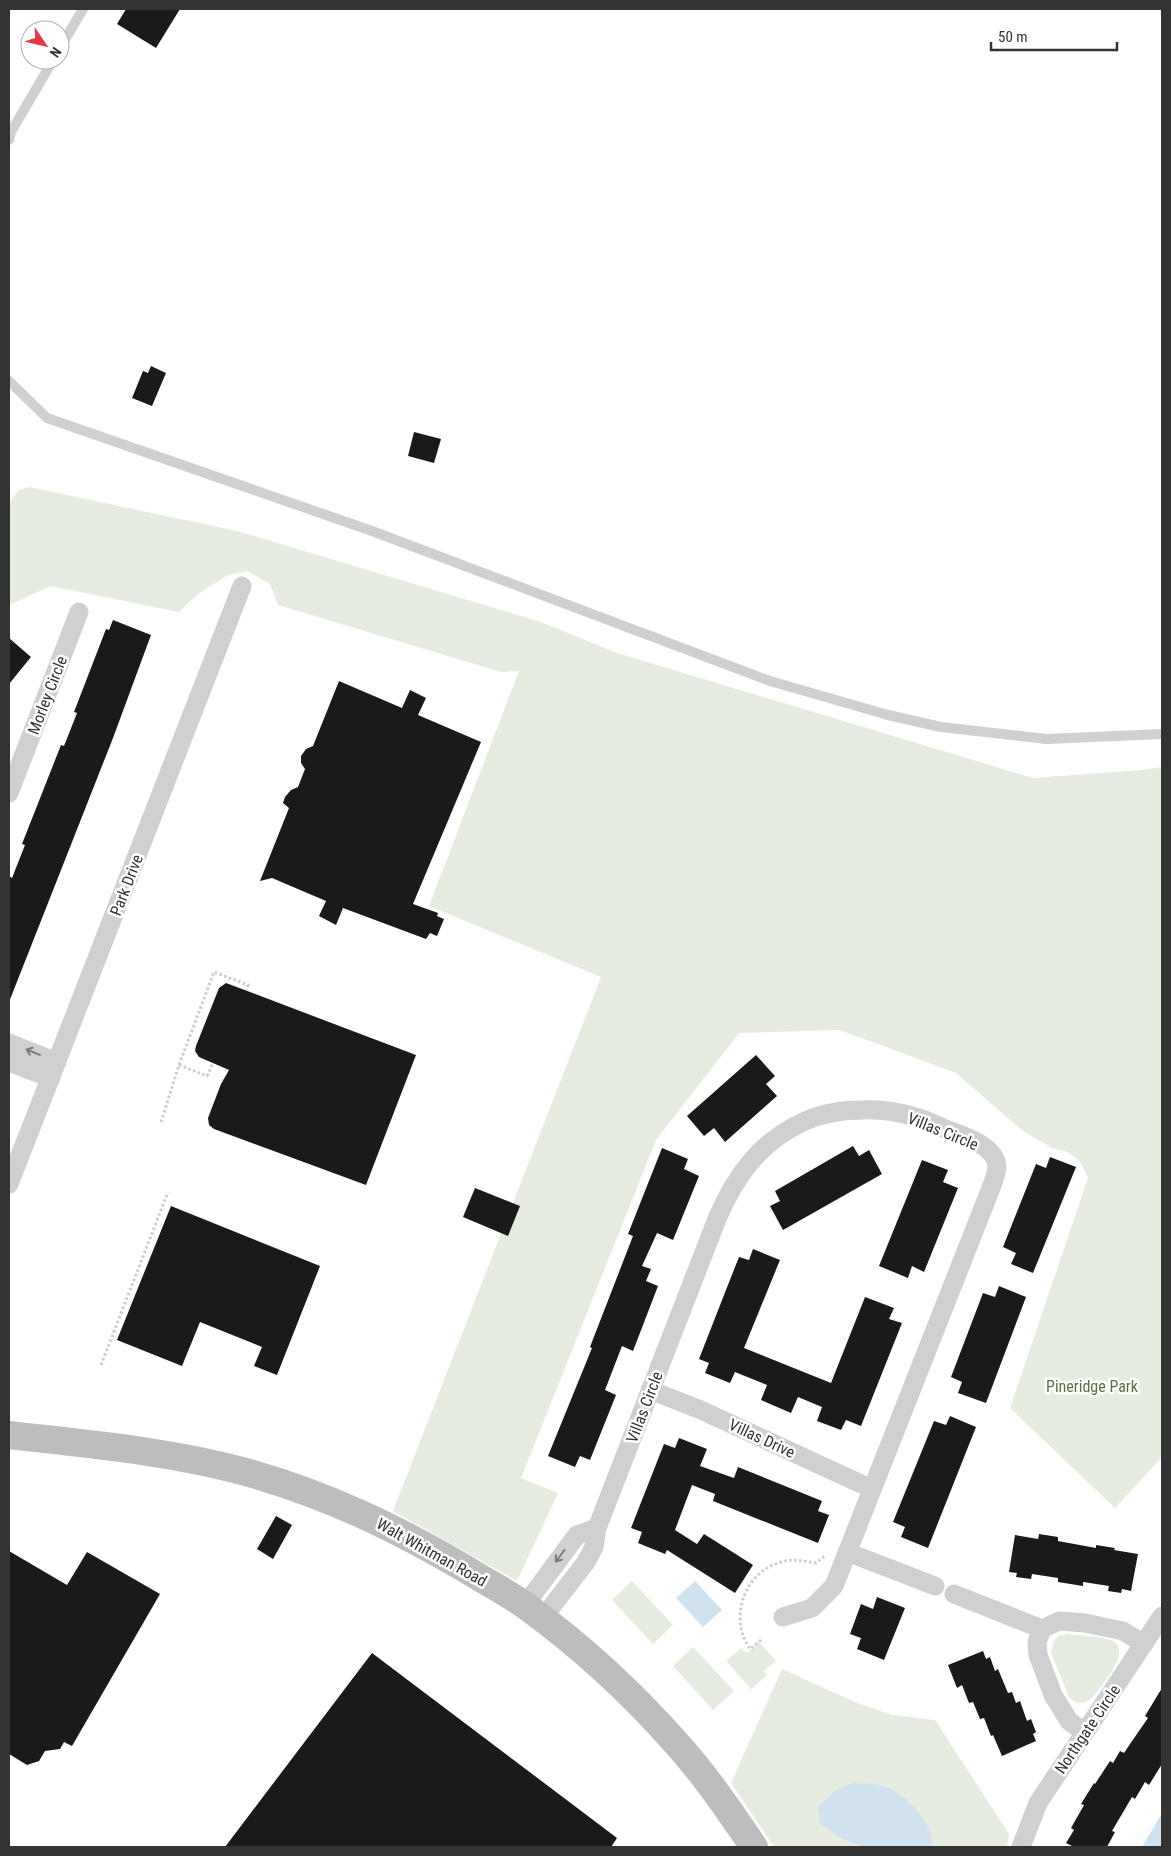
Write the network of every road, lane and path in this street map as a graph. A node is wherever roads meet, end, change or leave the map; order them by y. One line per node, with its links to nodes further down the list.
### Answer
1 (82, 9): 2 (lane)
2 (70, 30)
3 (47, 70): 4 (lane)
4 (9, 140)
5 (9, 381): 8 (lane)
6 (242, 586): 15 (street, Park Drive)
7 (79, 612): 9 (street, Morley Circle)
8 (1162, 734)
9 (11, 782)
10 (246, 990): 14 (path)
11 (9, 1043): 15 (street, one-way to 11)
12 (9, 1062): 15 (street)
13 (213, 1063): 14 (path)
14 (179, 1065): 16 (path)
15 (54, 1070): 17 (street, Park Drive)
16 (160, 1122)
17 (9, 1184)
18 (168, 1192): 19 (path)
19 (101, 1365)
20 (650, 1390): 22 (street, Villas Drive); 22 (street, Villas Circle); 27 (street, Villas Circle)
21 (9, 1435): 27 (main road, Walt Whitman Road)
22 (872, 1489): 23 (street, Villas Circle)
23 (847, 1552): 25 (street); 28 (street, Villas Circle)
24 (828, 1553): 31 (path)
25 (934, 1586)
26 (954, 1594): 30 (street)
27 (534, 1612): 34 (main road, Walt Whitman Road)
28 (783, 1616)
29 (1162, 1616): 32 (street, Northgate Circle)
30 (1042, 1629): 32 (street); 33 (street)
31 (761, 1640)
32 (1144, 1644): 33 (street, Northgate Circle)
33 (1084, 1732): 35 (street, Northgate Circle)
34 (754, 1847)
35 (1021, 1847)

